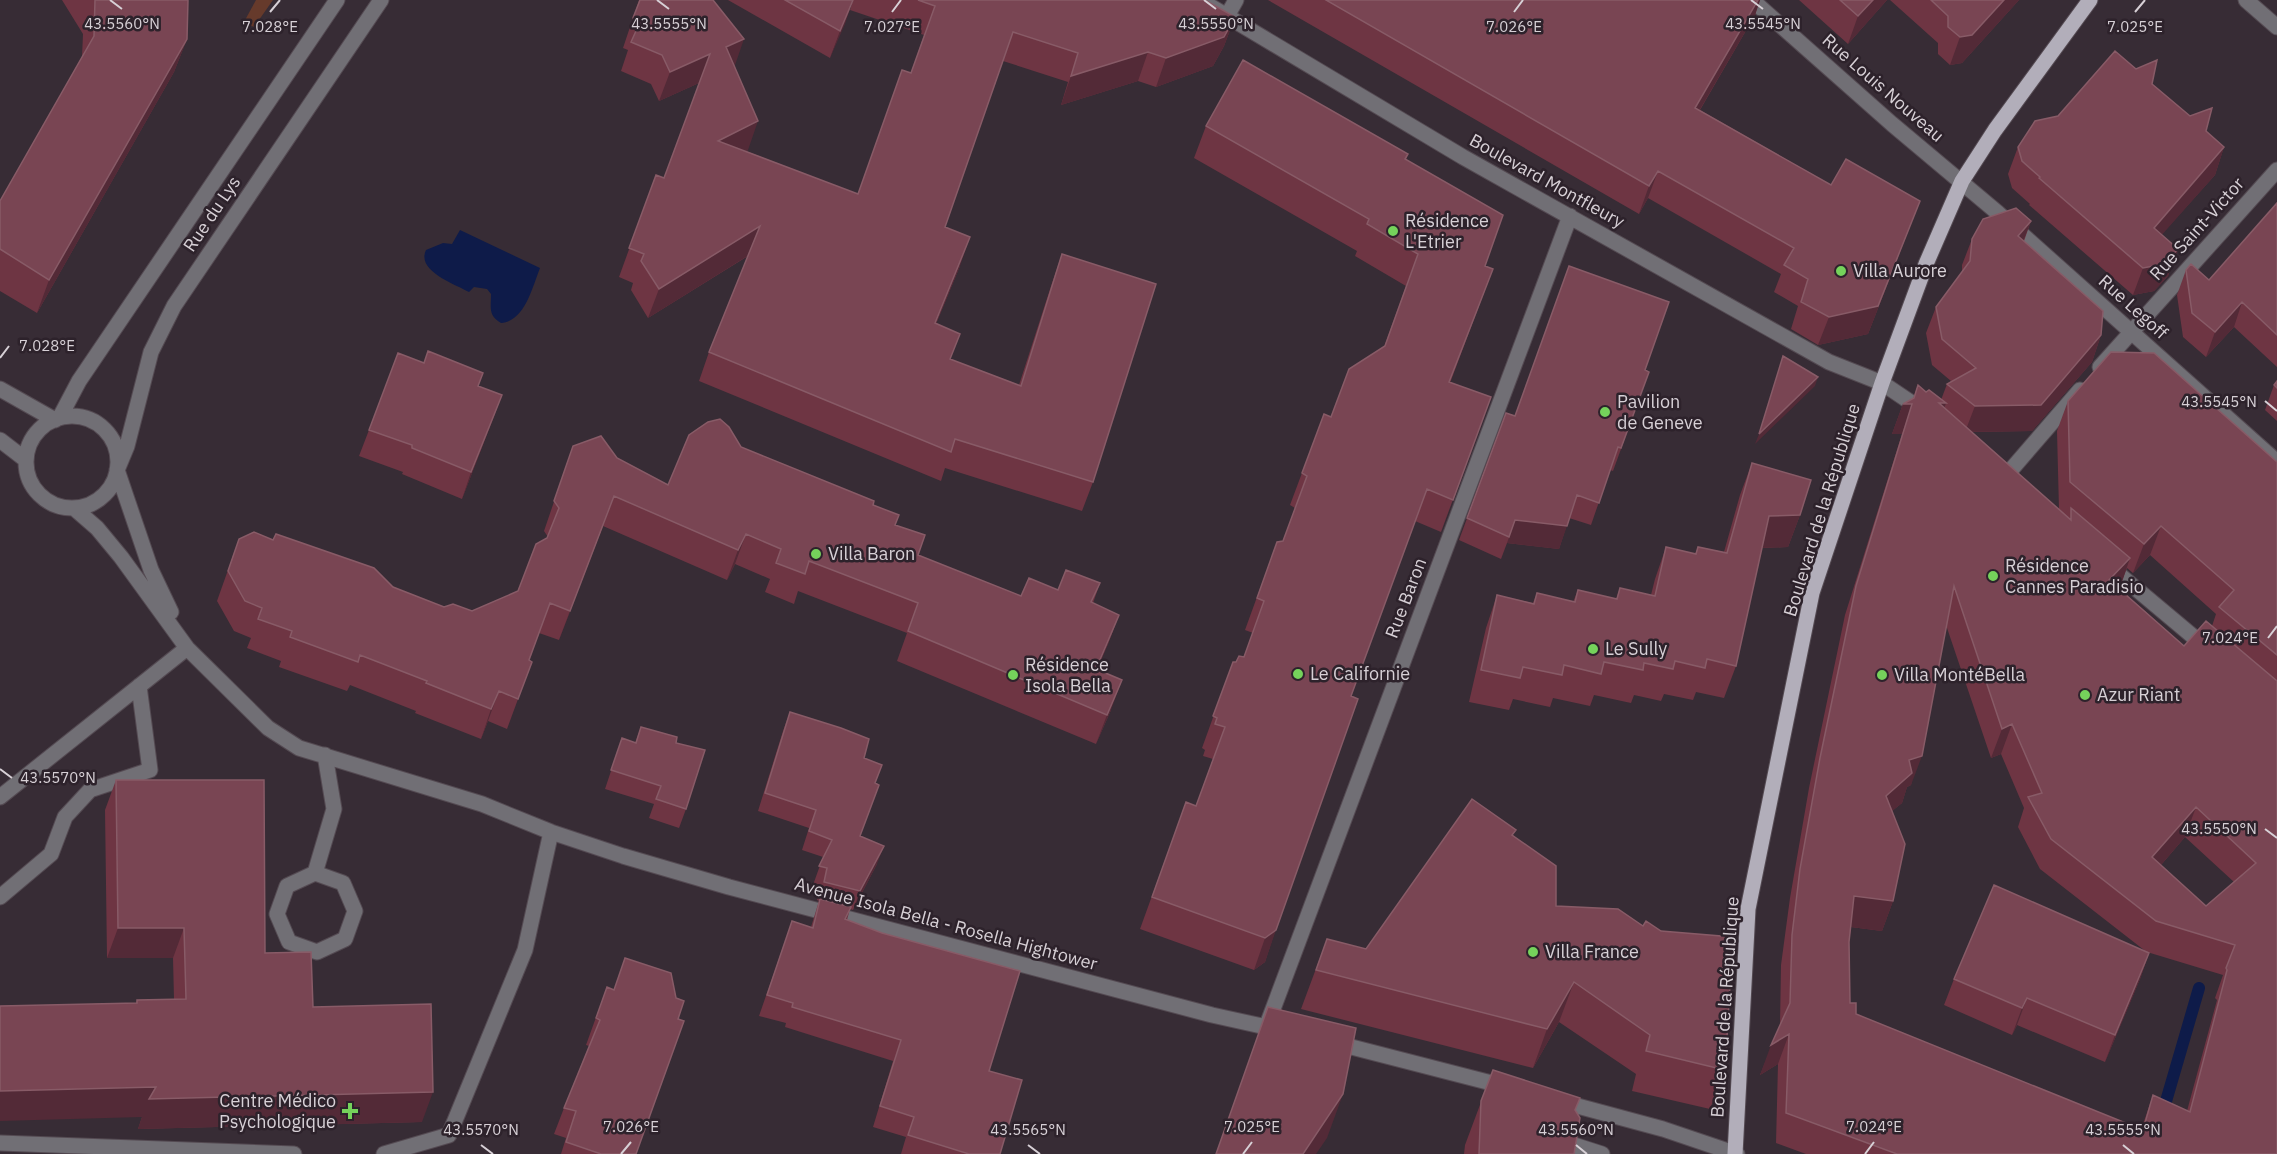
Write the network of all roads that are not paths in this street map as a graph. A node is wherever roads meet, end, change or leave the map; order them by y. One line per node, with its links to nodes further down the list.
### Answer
1 (337, 0): 16 (street, Rue du Lys)
2 (381, 0): 21 (street, Rue du Lys)
3 (1200, 0): 8 (street, Boulevard Montfleury)
4 (1236, 0): 8 (street)
5 (1752, 0): 11 (street, Rue Louis Nouveau)
6 (2090, 0): 11 (main road, Boulevard de la République)
7 (2246, 0): 9 (street)
8 (1227, 16): 12 (street, Boulevard Montfleury)
9 (2277, 27)
10 (2277, 170): 13 (street, Rue Saint-Victor)
11 (1962, 182): 13 (street, Rue Legoff); 14 (main road, Boulevard de la République)
12 (1570, 216): 14 (street, Boulevard Montfleury); 33 (street, Rue Baron)
13 (2131, 331): 20 (street, Rue Legoff); 22 (street, Rue Saint-Victor)
14 (1882, 383): 17 (street, Boulevard Montfleury); 43 (main road, Boulevard de la République)
15 (0, 389): 16 (street)
16 (58, 419): 19 (street); 21 (street)
17 (1934, 419)
18 (0, 440): 19 (street)
19 (26, 460): 23 (street)
20 (2277, 462)
21 (117, 470): 23 (street); 25 (street, Avenue Isola Bella - Rosella Hightower)
22 (2004, 478)
23 (74, 508): 25 (street, Avenue Isola Bella - Rosella Hightower)
24 (2095, 555): 26 (street)
25 (187, 648): 27 (street); 28 (street, Avenue Isola Bella - Rosella Hightower)
26 (2222, 661)
27 (139, 686): 29 (street); 32 (street)
28 (325, 755): 30 (street, Avenue Isola Bella - Rosella Hightower); 31 (street)
29 (0, 797)
30 (552, 832): 33 (street, Avenue Isola Bella - Rosella Hightower); 40 (street)
31 (315, 873): 31 (street)
32 (0, 897)
33 (1266, 1026): 34 (street, Avenue Isola Bella - Rosella Hightower)
34 (1299, 1034)
35 (1320, 1039): 36 (street)
36 (1516, 1090)
37 (1549, 1099): 43 (street)
38 (0, 1143): 39 (street)
39 (294, 1154)
40 (384, 1154)
41 (1569, 1154): 42 (street)
42 (1602, 1154)
43 (1736, 1154)

